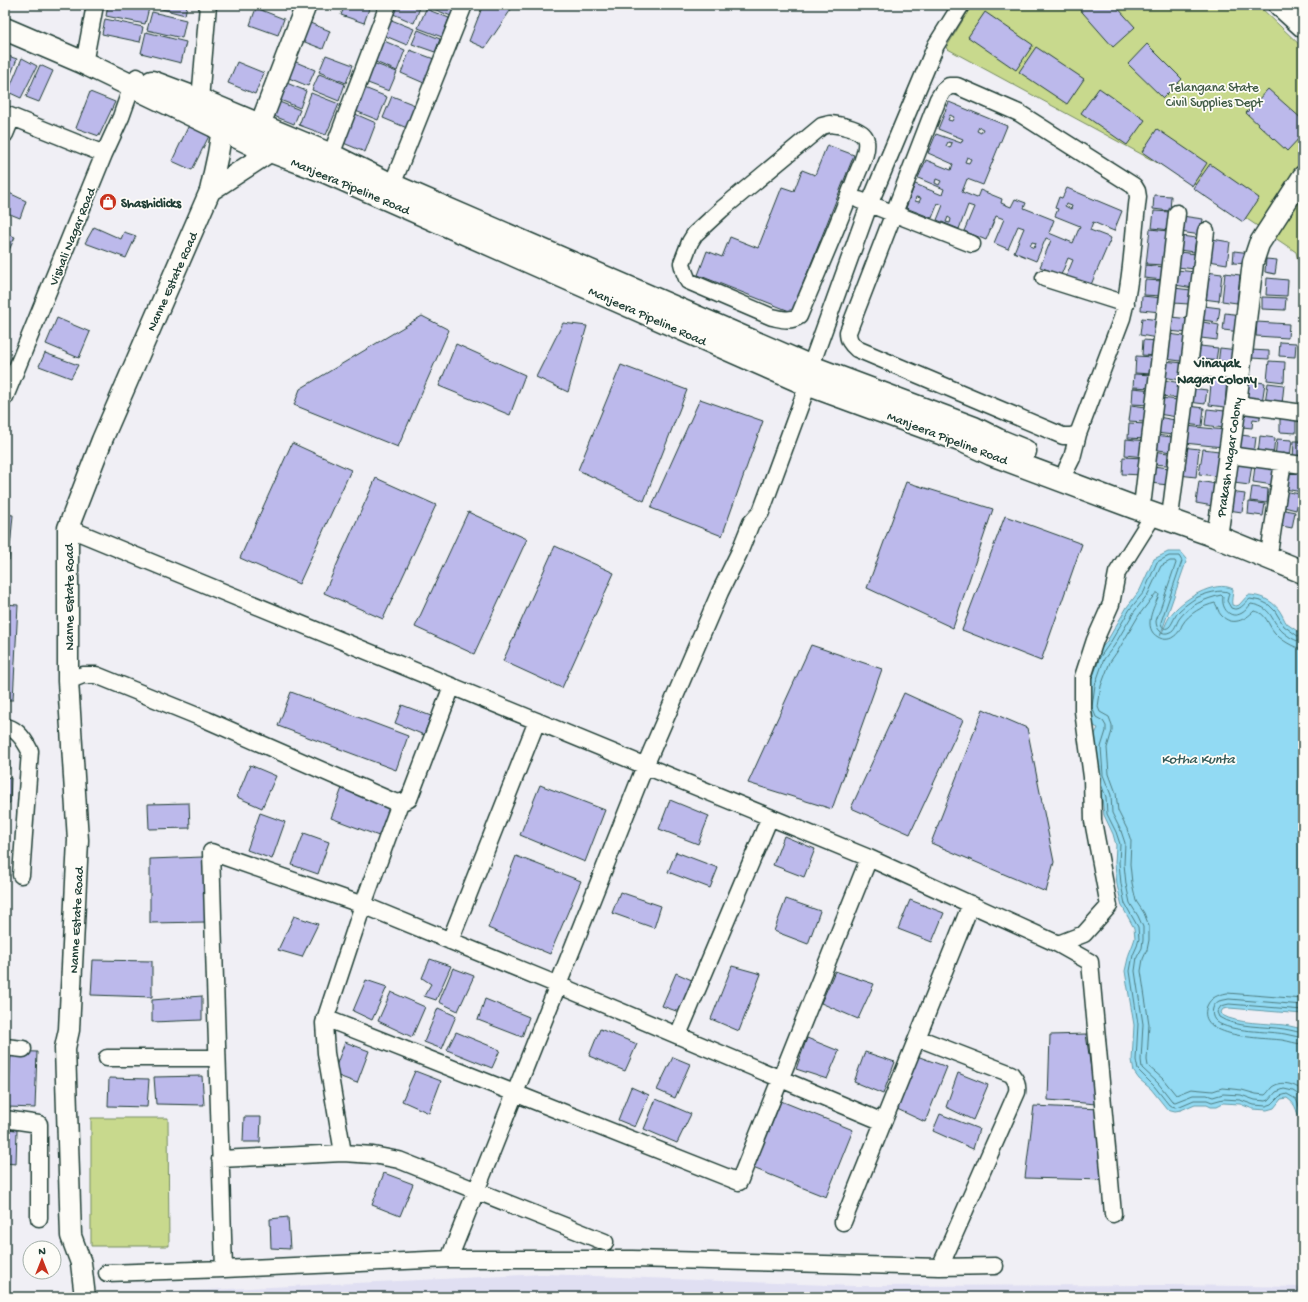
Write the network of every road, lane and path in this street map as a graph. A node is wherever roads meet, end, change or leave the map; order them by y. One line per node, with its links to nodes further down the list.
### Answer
1 (95, 5): 9 (street)
2 (208, 5): 11 (street)
3 (306, 5): 13 (street)
4 (388, 5): 18 (street)
5 (464, 5): 20 (street)
6 (961, 5): 23 (street)
7 (5, 18): 9 (main road, Manjeera Pipeline Road)
8 (5, 29): 10 (main road, Manjeera Pipeline Road)
9 (86, 53): 10 (main road, Manjeera Pipeline Road)
10 (134, 81): 11 (main road, Manjeera Pipeline Road); 14 (main road, Manjeera Pipeline Road); 17 (street, Vishali Nagar Road)
11 (200, 100): 13 (main road, Manjeera Pipeline Road)
12 (8, 116): 15 (street); 17 (street)
13 (260, 125): 18 (main road, Manjeera Pipeline Road)
14 (222, 129): 16 (main road, Manjeera Pipeline Road); 21 (street, Nanne Estate Road)
15 (5, 134)
16 (271, 151): 21 (street); 26 (main road, Manjeera Pipeline Road)
17 (104, 154): 34 (street, Vishali Nagar Road)
18 (331, 155): 20 (main road, Manjeera Pipeline Road)
19 (1303, 176): 33 (street, Prakash Nagar Colony)
20 (392, 185): 26 (main road, Manjeera Pipeline Road)
21 (210, 191): 44 (street, Nanne Estate Road)
22 (849, 196): 22 (street); 23 (street)
23 (869, 205): 25 (street); 32 (street)
24 (1177, 213): 43 (street)
25 (894, 214): 28 (street); 30 (street); 37 (street)
26 (466, 226): 32 (main road, Manjeera Pipeline Road)
27 (1206, 231): 31 (street)
28 (972, 244)
29 (1044, 278): 30 (street)
30 (1126, 304): 37 (street)
31 (1189, 367): 33 (street); 43 (street)
32 (808, 371): 38 (main road, Manjeera Pipeline Road); 53 (street)
33 (1240, 372): 35 (street, Prakash Nagar Colony)
34 (5, 397)
35 (1236, 404): 36 (street); 39 (street, Prakash Nagar Colony)
36 (1303, 413)
37 (1078, 434): 42 (street)
38 (994, 447): 42 (main road, Manjeera Pipeline Road); 43 (main road, Manjeera Pipeline Road)
39 (1229, 455): 40 (street); 45 (street, Prakash Nagar Colony)
40 (1283, 462): 41 (street); 46 (street)
41 (1303, 465)
42 (1067, 468): 43 (main road, Manjeera Pipeline Road)
43 (1156, 507): 45 (main road, Manjeera Pipeline Road); 61 (street)
44 (68, 528): 49 (street, Nanne Estate Road); 50 (street)
45 (1218, 532): 46 (main road, Manjeera Pipeline Road); 48 (main road, Manjeera Pipeline Road)
46 (1270, 548): 47 (main road, Manjeera Pipeline Road)
47 (1303, 560)
48 (1303, 572)
49 (68, 681): 54 (street); 86 (street, Nanne Estate Road)
50 (452, 686): 51 (street); 54 (street)
51 (537, 721): 53 (street); 60 (street)
52 (5, 728): 57 (street)
53 (645, 766): 55 (street); 62 (street)
54 (400, 803): 59 (street)
55 (770, 817): 56 (street); 64 (street)
56 (869, 858): 58 (street); 70 (street)
57 (21, 876)
58 (971, 904): 61 (street); 65 (street)
59 (363, 905): 60 (street); 63 (street); 69 (street)
60 (450, 941): 62 (street)
61 (1058, 944): 77 (street)
62 (558, 985): 64 (street); 71 (street)
63 (325, 1018): 71 (street); 74 (street)
64 (678, 1035): 70 (street)
65 (918, 1038): 73 (street); 83 (street)
66 (5, 1047): 67 (street)
67 (23, 1049)
68 (107, 1058): 69 (street)
69 (217, 1058): 75 (street)
70 (781, 1079): 71 (street); 73 (street)
71 (515, 1092): 76 (street)
72 (5, 1119): 78 (street)
73 (883, 1122): 79 (street)
74 (343, 1153): 75 (street); 76 (street)
75 (220, 1159): 84 (street)
76 (475, 1192): 80 (street); 81 (street)
77 (1113, 1214)
78 (39, 1218)
79 (843, 1222)
80 (605, 1242)
81 (449, 1259): 83 (street); 84 (street)
82 (995, 1266): 83 (street)
83 (940, 1267)
84 (224, 1270): 85 (street)
85 (107, 1273)
86 (85, 1297)

